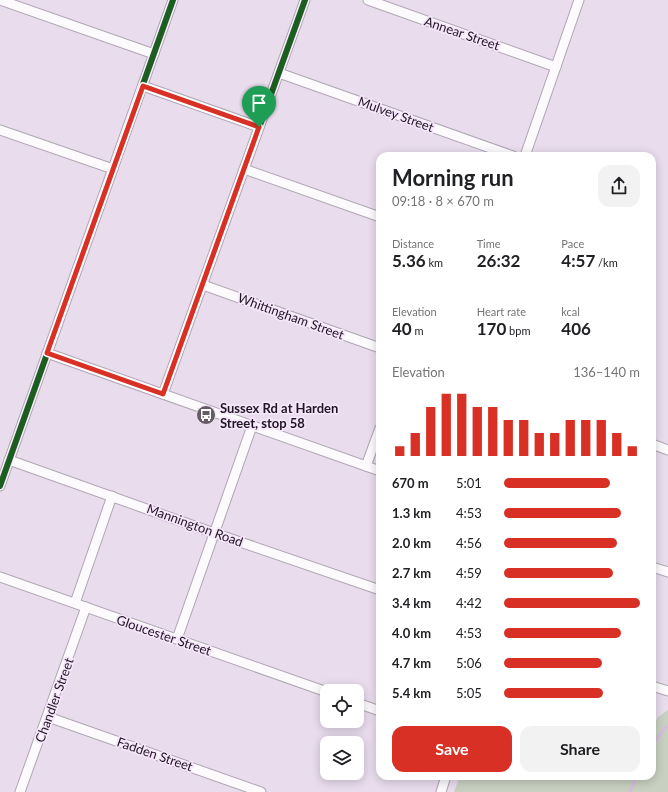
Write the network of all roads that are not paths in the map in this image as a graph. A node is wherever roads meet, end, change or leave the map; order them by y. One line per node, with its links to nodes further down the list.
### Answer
1 (0, 0): 6 (street)
2 (173, 0): 6 (street)
3 (305, 0): 8 (street)
4 (368, 0): 7 (street, Annear Street)
5 (579, 0): 7 (street)
6 (154, 54): 9 (street)
7 (556, 66): 13 (street)
8 (279, 73): 10 (street); 12 (street, Mulvey Street)
9 (143, 86): 10 (street); 14 (street)
10 (259, 127): 15 (street)
11 (0, 130): 14 (street)
12 (501, 152)
13 (526, 152)
14 (113, 169): 19 (street)
15 (244, 169): 16 (street); 17 (street)
16 (376, 216)
17 (203, 285): 18 (street, Whittingham Street); 20 (street)
18 (376, 347)
19 (47, 353): 20 (street); 25 (street)
20 (163, 394): 21 (street)
21 (252, 426): 26 (street); 31 (street)
22 (376, 439): 26 (street)
23 (656, 446): 24 (street)
24 (668, 450)
25 (9, 460): 28 (street); 30 (street, Mannington Road)
26 (366, 466): 27 (street)
27 (376, 470)
28 (3, 471): 29 (street)
29 (0, 486)
30 (112, 496): 31 (street, Mannington Road); 36 (street)
31 (214, 533): 35 (street, Mannington Road); 38 (street)
32 (656, 568): 33 (street)
33 (668, 572)
34 (0, 577): 36 (street, Gloucester Street)
35 (376, 589)
36 (75, 603): 37 (street, Gloucester Street)
37 (86, 607): 38 (street, Gloucester Street); 44 (street, Chandler Street)
38 (177, 639): 40 (street, Gloucester Street)
39 (656, 687): 41 (street)
40 (320, 690)
41 (668, 691)
42 (364, 705): 43 (street)
43 (376, 710)
44 (48, 717): 46 (street, Chandler Street); 47 (street, Fadden Street)
45 (445, 780): 48 (street)
46 (20, 792)
47 (262, 792)
48 (441, 792)

